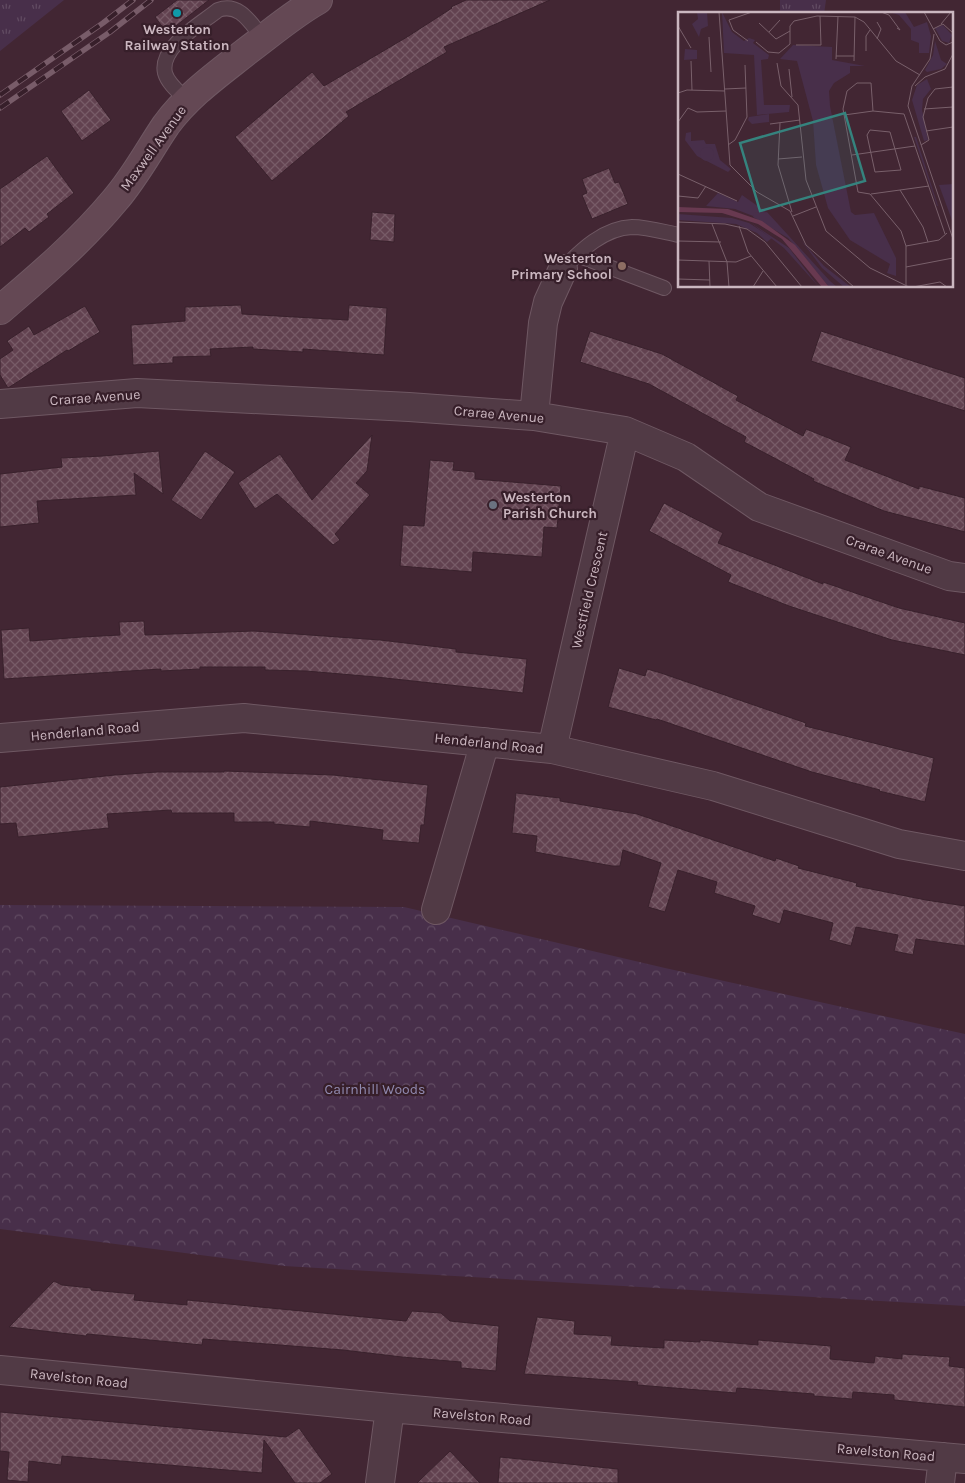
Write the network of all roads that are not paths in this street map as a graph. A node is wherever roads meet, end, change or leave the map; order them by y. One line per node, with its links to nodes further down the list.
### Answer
1 (318, 0): 2 (street, Maxwell Avenue)
2 (263, 38): 3 (street, Maxwell Avenue); 3 (lane)
3 (188, 100): 7 (street, Maxwell Avenue)
4 (678, 234): 5 (lane)
5 (570, 262): 6 (lane); 9 (street)
6 (664, 288)
7 (0, 310)
8 (0, 404): 9 (street, Crarae Avenue)
9 (534, 416): 10 (street, Crarae Avenue)
10 (625, 431): 11 (street, Crarae Avenue); 14 (street, Westfield Crescent)
11 (965, 578)
12 (0, 738): 13 (street, Henderland Road)
13 (485, 742): 14 (street, Henderland Road); 16 (street)
14 (552, 749): 15 (street, Henderland Road)
15 (965, 856)
16 (436, 910)
17 (0, 1370): 18 (street, Ravelston Road)
18 (390, 1408): 19 (street, Ravelston Road); 20 (street)
19 (949, 1466)
20 (380, 1483)

